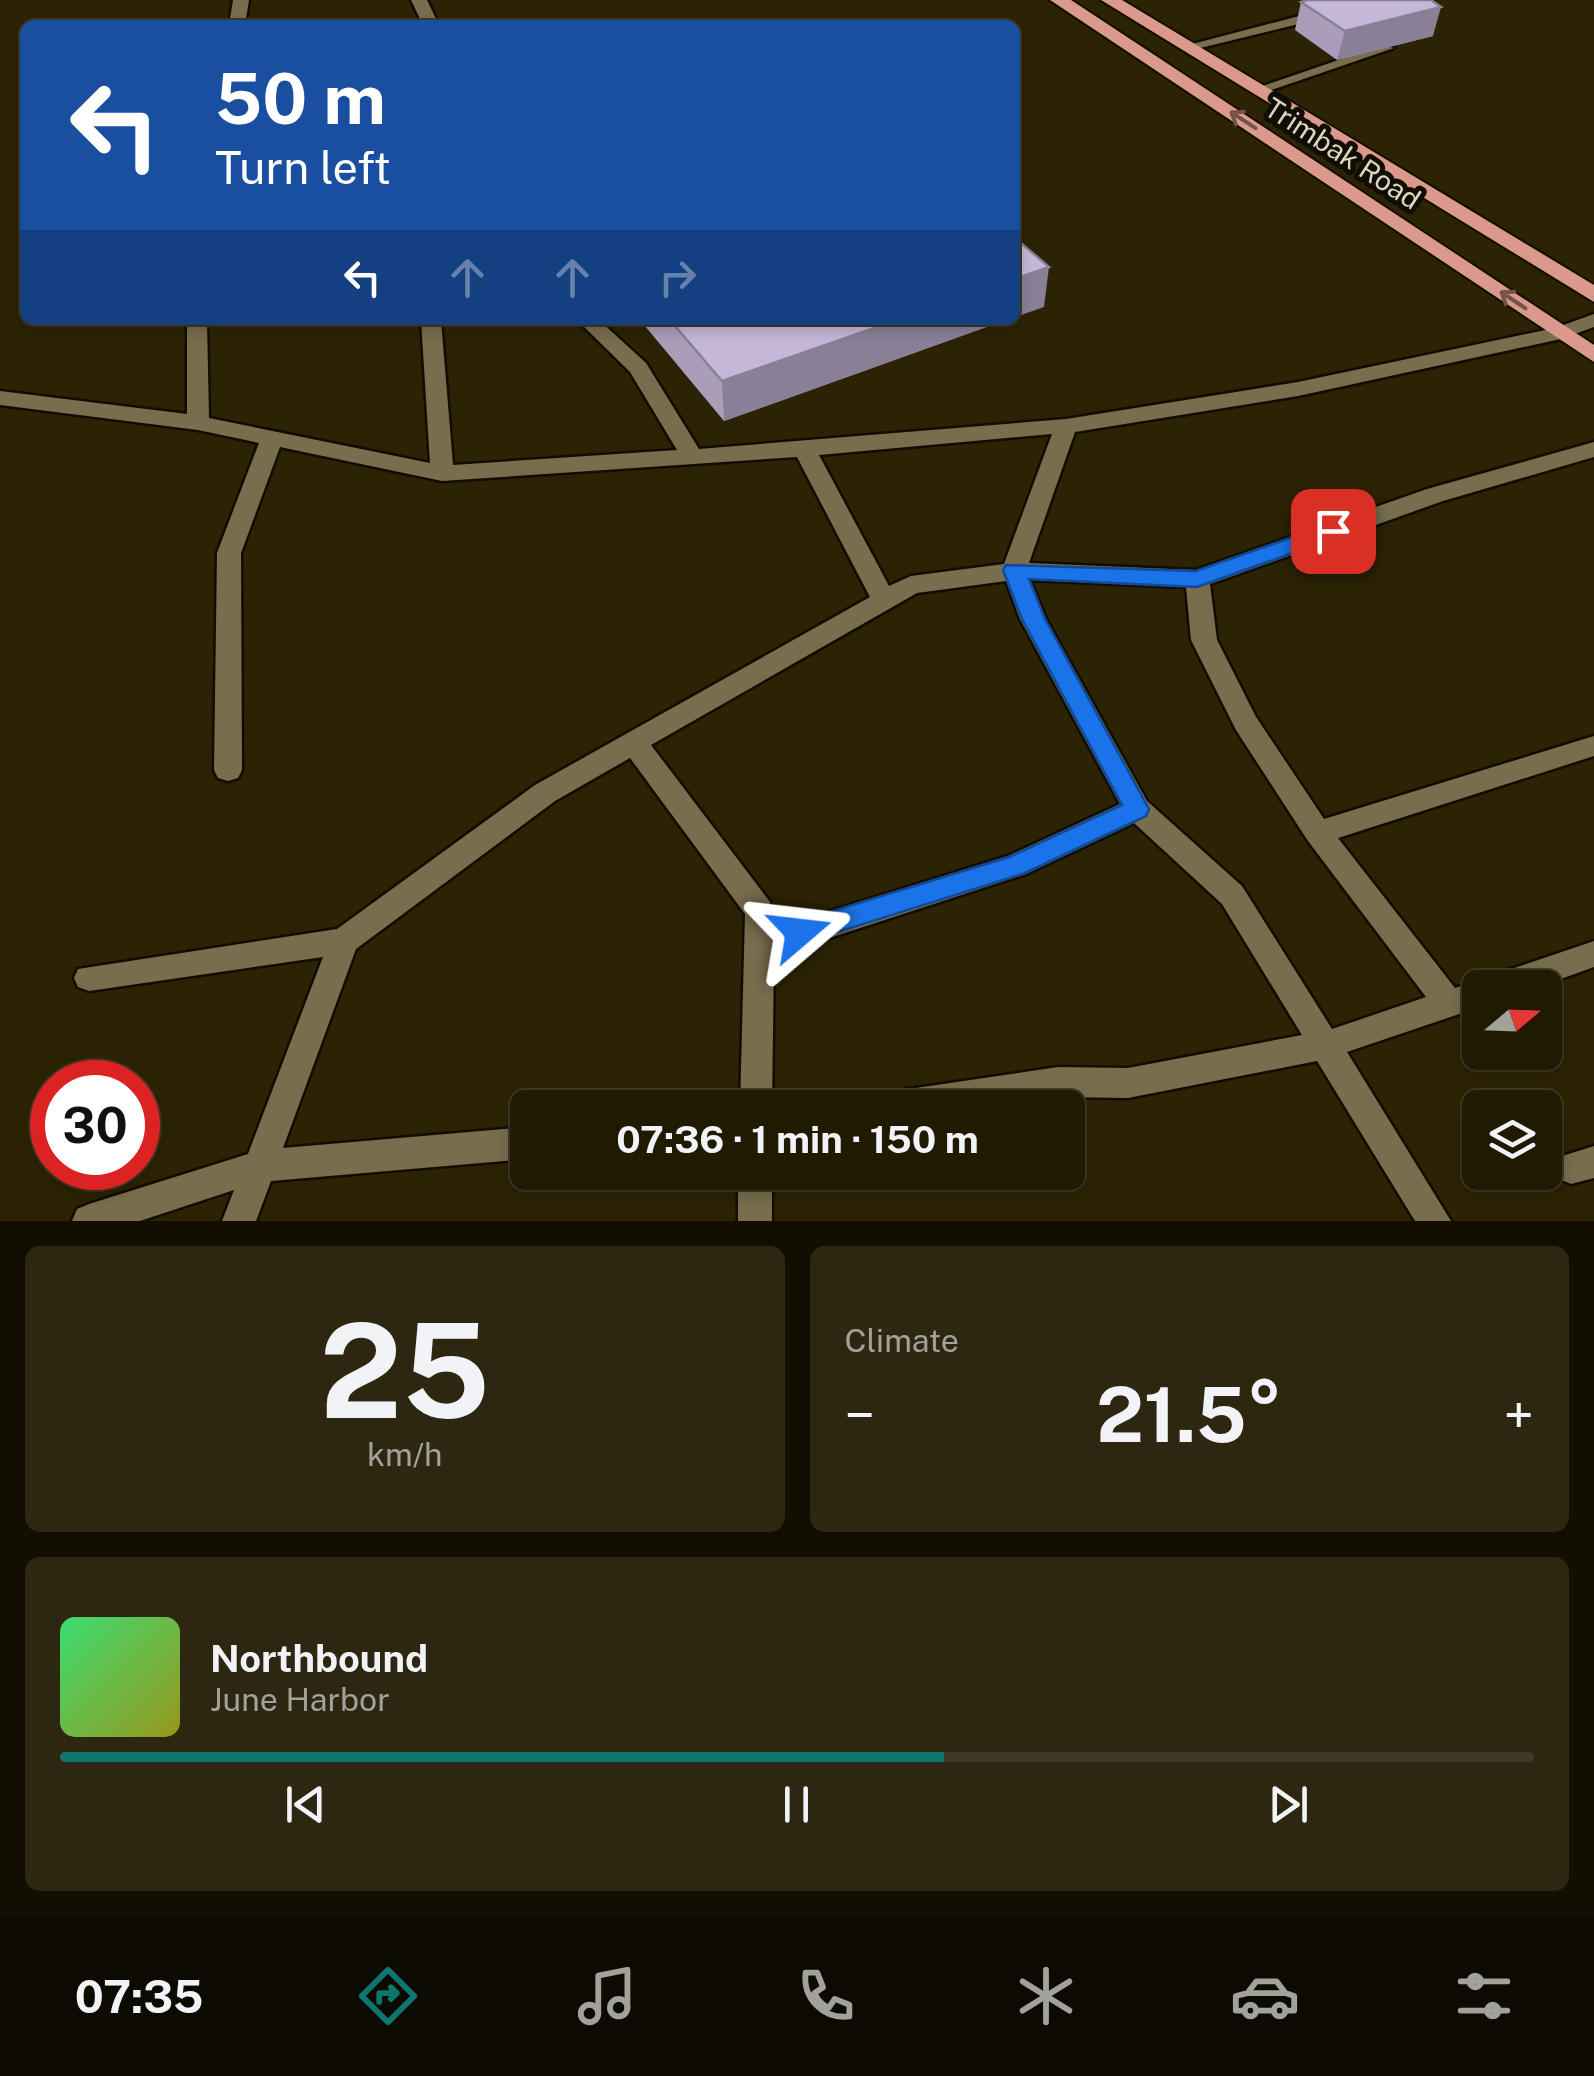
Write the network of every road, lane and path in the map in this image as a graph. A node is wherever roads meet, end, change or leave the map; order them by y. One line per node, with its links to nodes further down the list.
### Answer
1 (1059, 0): 12 (highway, Trimbak Road, one-way to 1)
2 (1111, 0): 4 (highway, Trimbak Road)
3 (1336, 13): 4 (lane)
4 (1188, 47): 6 (highway, Trimbak Road)
5 (1387, 48): 6 (lane)
6 (1258, 90): 7 (highway, Trimbak Road)
7 (1594, 295)
8 (1594, 320): 12 (street)
9 (197, 325): 15 (street)
10 (432, 325): 21 (street)
11 (592, 325): 20 (street)
12 (1562, 333): 13 (highway, Trimbak Road); 16 (street)
13 (1594, 355)
14 (0, 398): 15 (street)
15 (198, 423): 17 (street)
16 (1066, 426): 18 (street); 22 (street)
17 (272, 438): 21 (street); 27 (street)
18 (804, 449): 20 (street); 24 (street)
19 (1594, 449): 23 (street)
20 (693, 457): 21 (street)
21 (442, 473)
22 (1014, 570): 23 (street); 24 (street); 28 (street)
23 (1197, 579): 29 (street)
24 (884, 601): 25 (street)
25 (634, 743): 30 (street); 31 (street)
26 (1594, 746): 29 (street)
27 (228, 770)
28 (1137, 809): 31 (street); 37 (street)
29 (1318, 833): 35 (street)
30 (344, 941): 34 (street); 41 (street)
31 (758, 949): 38 (street)
32 (1594, 954): 33 (street)
33 (1548, 970)
34 (89, 978)
35 (1462, 995)
36 (1462, 999): 37 (street)
37 (1326, 1045): 39 (street); 46 (street)
38 (756, 1090)
39 (1004, 1090)
40 (510, 1145): 41 (street)
41 (260, 1166): 43 (street); 44 (street)
42 (755, 1190): 45 (street)
43 (89, 1221)
44 (240, 1221)
45 (755, 1221)
46 (1434, 1221)

